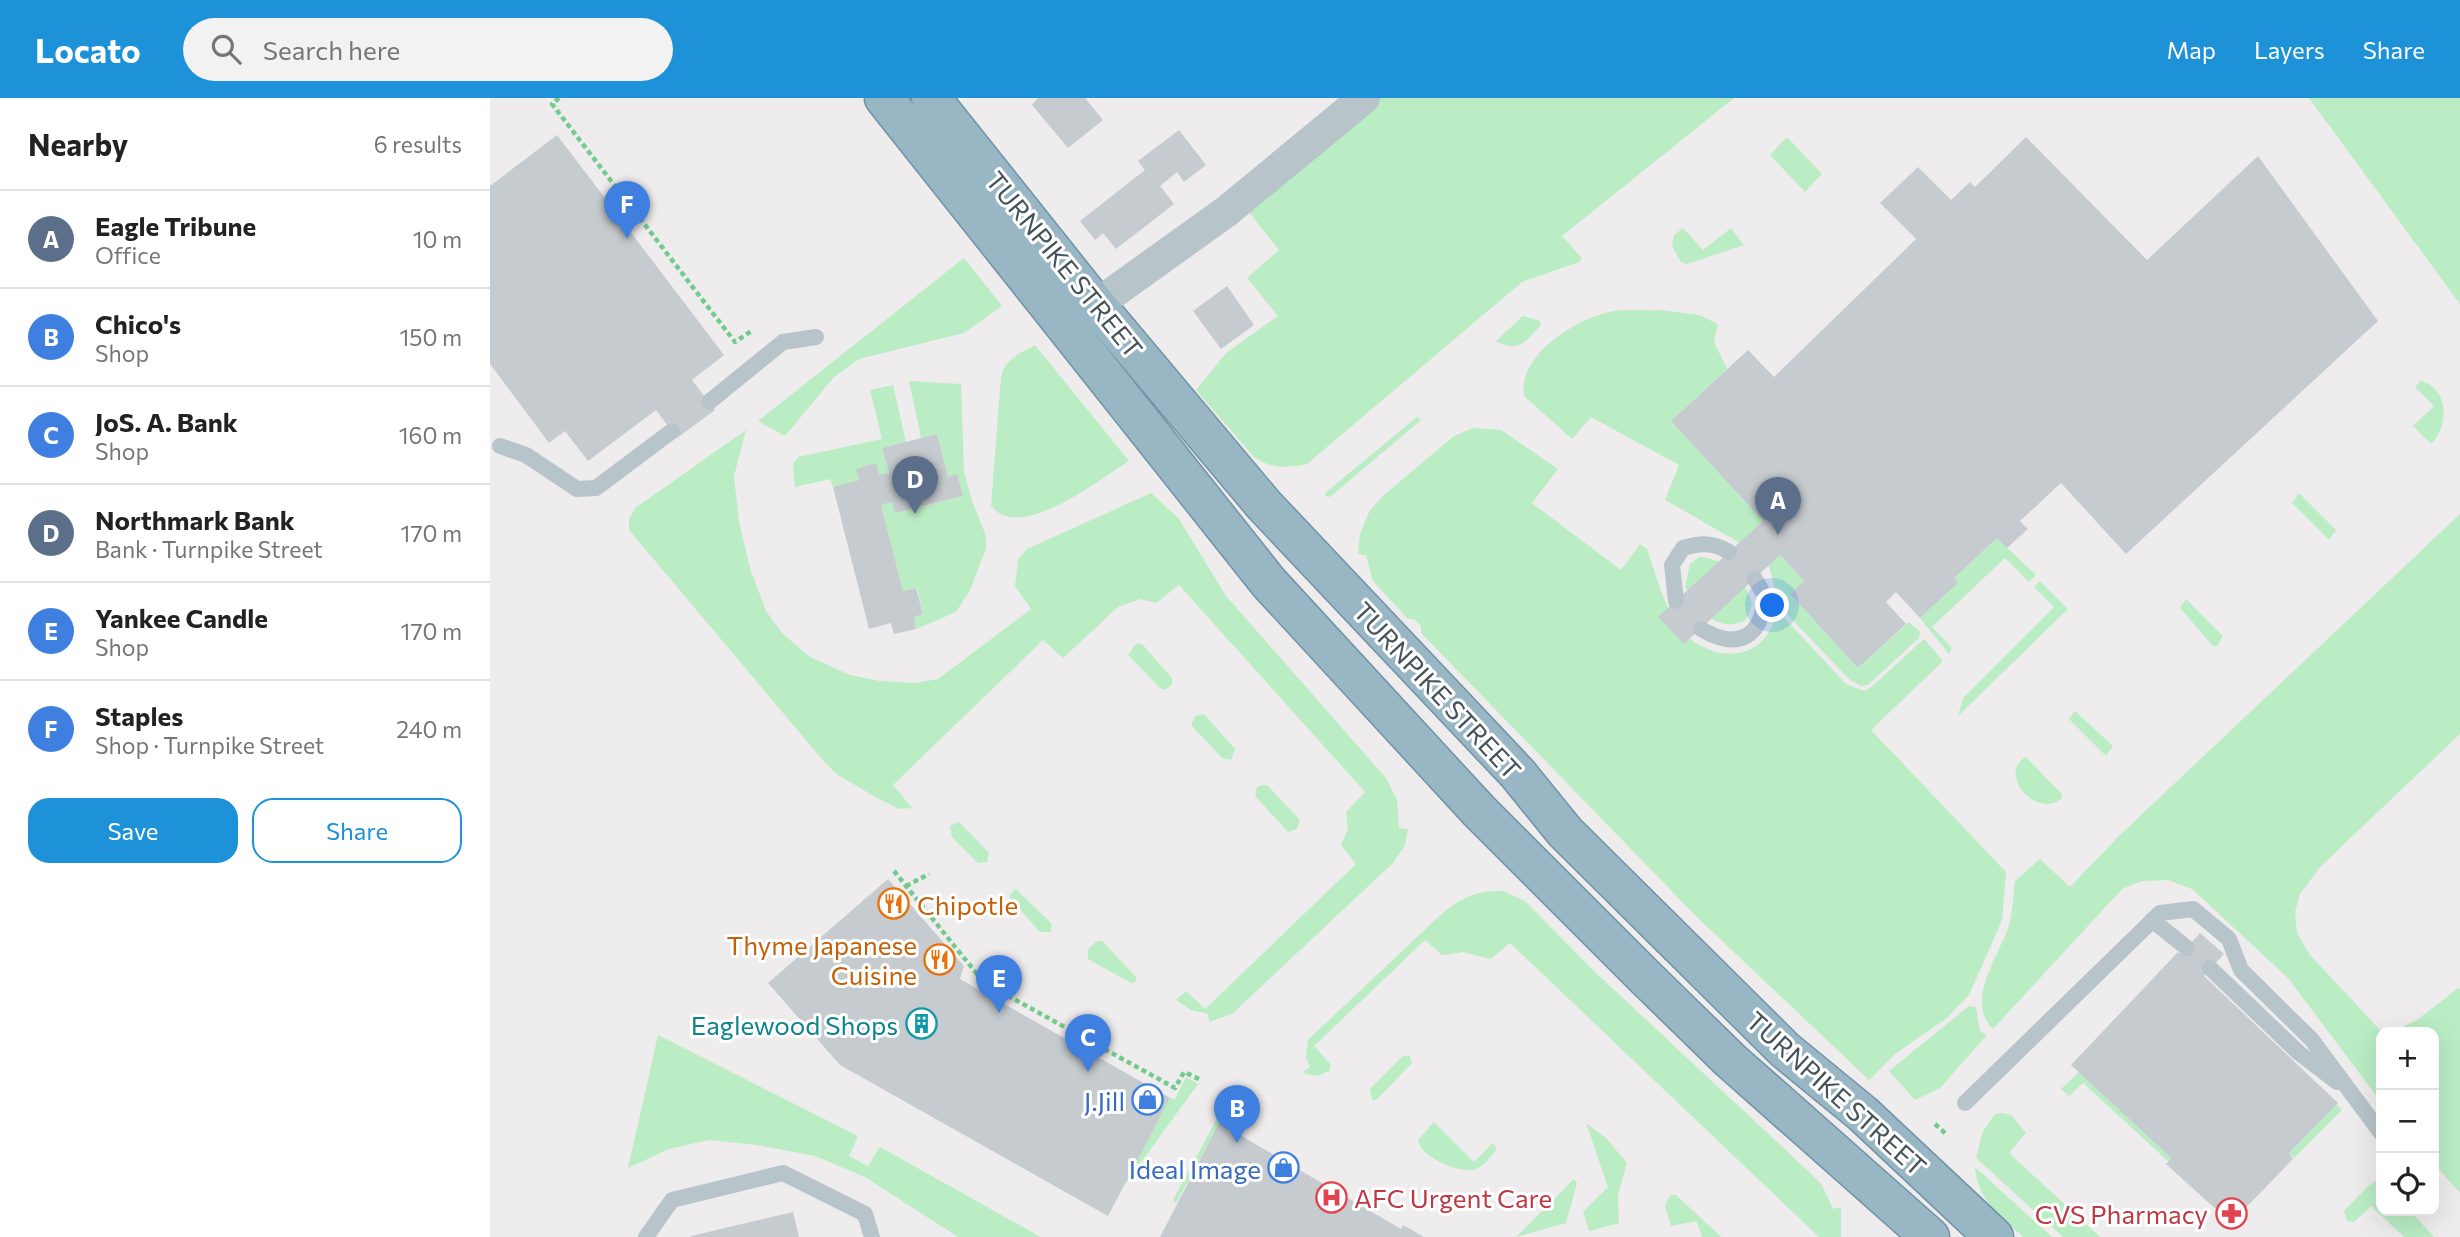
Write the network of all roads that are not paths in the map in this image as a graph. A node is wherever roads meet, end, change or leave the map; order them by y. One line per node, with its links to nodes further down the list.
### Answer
1 (884, 98): 21 (highway, TURNPIKE STREET)
2 (931, 98): 4 (highway, TURNPIKE STREET)
3 (1364, 98): 4 (street)
4 (1096, 305): 22 (highway, TURNPIKE STREET)
5 (816, 337): 6 (lane)
6 (709, 402)
7 (671, 431): 8 (lane)
8 (500, 446)
9 (1729, 552): 11 (lane)
10 (1755, 579): 12 (lane)
11 (1676, 601)
12 (1700, 629)
13 (2152, 920): 14 (lane); 16 (lane); 17 (lane)
14 (2187, 948)
15 (2210, 968): 16 (lane)
16 (2350, 1092): 18 (lane)
17 (1965, 1103)
18 (2376, 1126)
19 (646, 1237): 20 (lane)
20 (872, 1237)
21 (1930, 1237)
22 (1994, 1237)

